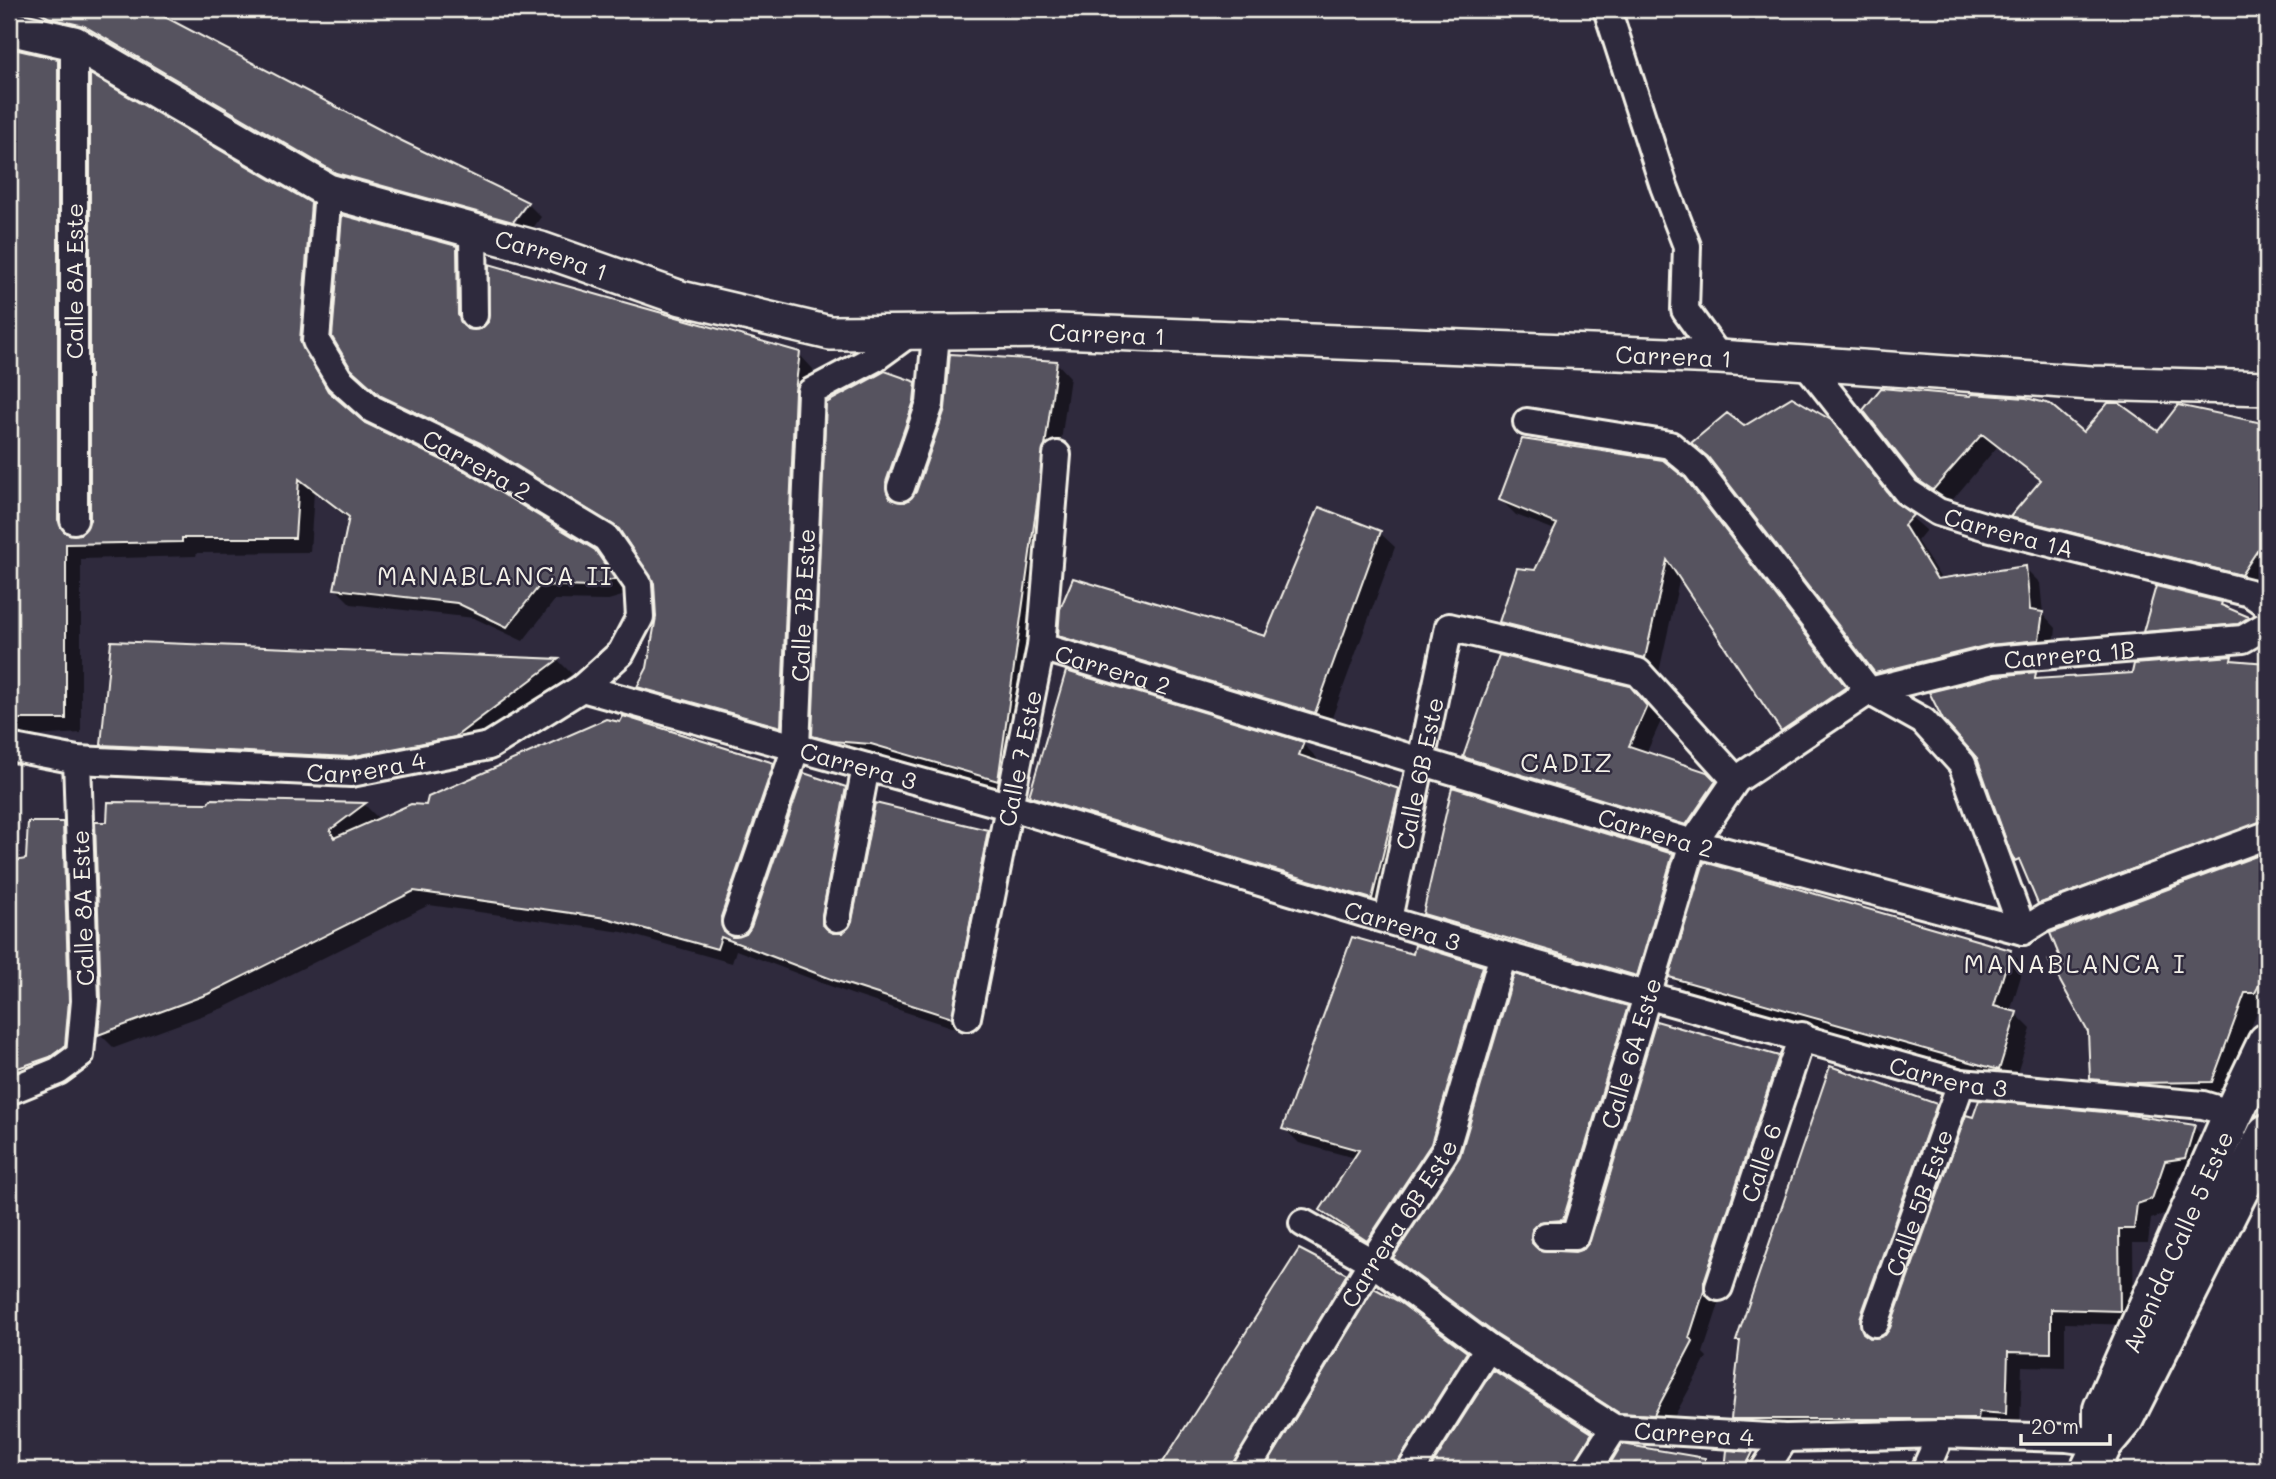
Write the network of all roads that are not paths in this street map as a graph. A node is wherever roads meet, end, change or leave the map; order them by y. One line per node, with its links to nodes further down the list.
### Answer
1 (1607, 9): 8 (street)
2 (9, 28): 3 (street, Carrera 1)
3 (74, 43): 4 (street, Carrera 1); 14 (street, Calle 8A Este)
4 (328, 191): 5 (street, Carrera 1); 15 (street, Carrera 2)
5 (473, 230): 6 (street); 7 (street, Carrera 1)
6 (474, 315)
7 (922, 333): 8 (street, Carrera 1); 13 (street); 22 (street, Calle 7B Este)
8 (1719, 358): 9 (street, Carrera 1)
9 (1808, 366): 10 (street, Carrera 1); 16 (street, Carrera 1A)
10 (2267, 388)
11 (1527, 422): 20 (street)
12 (1057, 455): 18 (street, Calle 7 Este)
13 (901, 487)
14 (74, 520)
15 (638, 587): 19 (street, Carrera 4)
16 (2267, 605)
17 (2267, 625): 20 (street, Carrera 1B)
18 (1041, 647): 24 (street, Carrera 2); 27 (street, Calle 7 Este)
19 (582, 688): 22 (street, Carrera 3); 23 (street, Carrera 4)
20 (1869, 691): 26 (street, Carrera 1B); 33 (street)
21 (9, 747): 23 (street, Carrera 4)
22 (796, 747): 25 (street, Carrera 3); 32 (street, Calle 7B Este)
23 (77, 760): 40 (street, Calle 8A Este)
24 (1419, 760): 26 (street, Calle 6B Este); 29 (street, Carrera 2); 31 (street, Calle 6B Este)
25 (866, 767): 27 (street, Carrera 3); 30 (street)
26 (1736, 780): 29 (street, Carrera 1B)
27 (1011, 807): 31 (street, Carrera 3); 36 (street, Calle 7 Este)
28 (2267, 835): 33 (street)
29 (1693, 843): 33 (street, Carrera 2); 35 (street, Calle 6A Este)
30 (837, 918)
31 (1388, 919): 34 (street, Carrera 3)
32 (736, 922)
33 (2024, 931)
34 (1503, 955): 35 (street, Carrera 3); 45 (street, Carrera 6B Este)
35 (1647, 994): 37 (street, Carrera 3); 44 (street, Calle 6A Este)
36 (967, 1017)
37 (1802, 1036): 39 (street, Carrera 3); 46 (street, Calle 6)
38 (2267, 1043): 41 (main road, Avenida Calle 5 Este)
39 (1961, 1083): 41 (street, Carrera 3); 47 (street, Calle 5B Este)
40 (9, 1091)
41 (2233, 1114): 52 (main road, Avenida Calle 5 Este)
42 (2267, 1134): 52 (main road, Avenida Calle 5 Este)
43 (1303, 1223): 45 (street, Carrera 4)
44 (1546, 1236)
45 (1372, 1262): 48 (street, Carrera 4); 53 (street, Carrera 6B Este)
46 (1719, 1287)
47 (1875, 1323)
48 (1488, 1348): 49 (street, Carrera 4); 54 (street)
49 (1614, 1428): 51 (street, Carrera 4); 55 (street)
50 (1941, 1434): 51 (street, Carrera 4); 52 (street, Carrera 4); 57 (street)
51 (1785, 1438): 56 (street)
52 (2096, 1457)
53 (1246, 1470)
54 (1411, 1470)
55 (1587, 1470)
56 (1764, 1470)
57 (1925, 1470)

